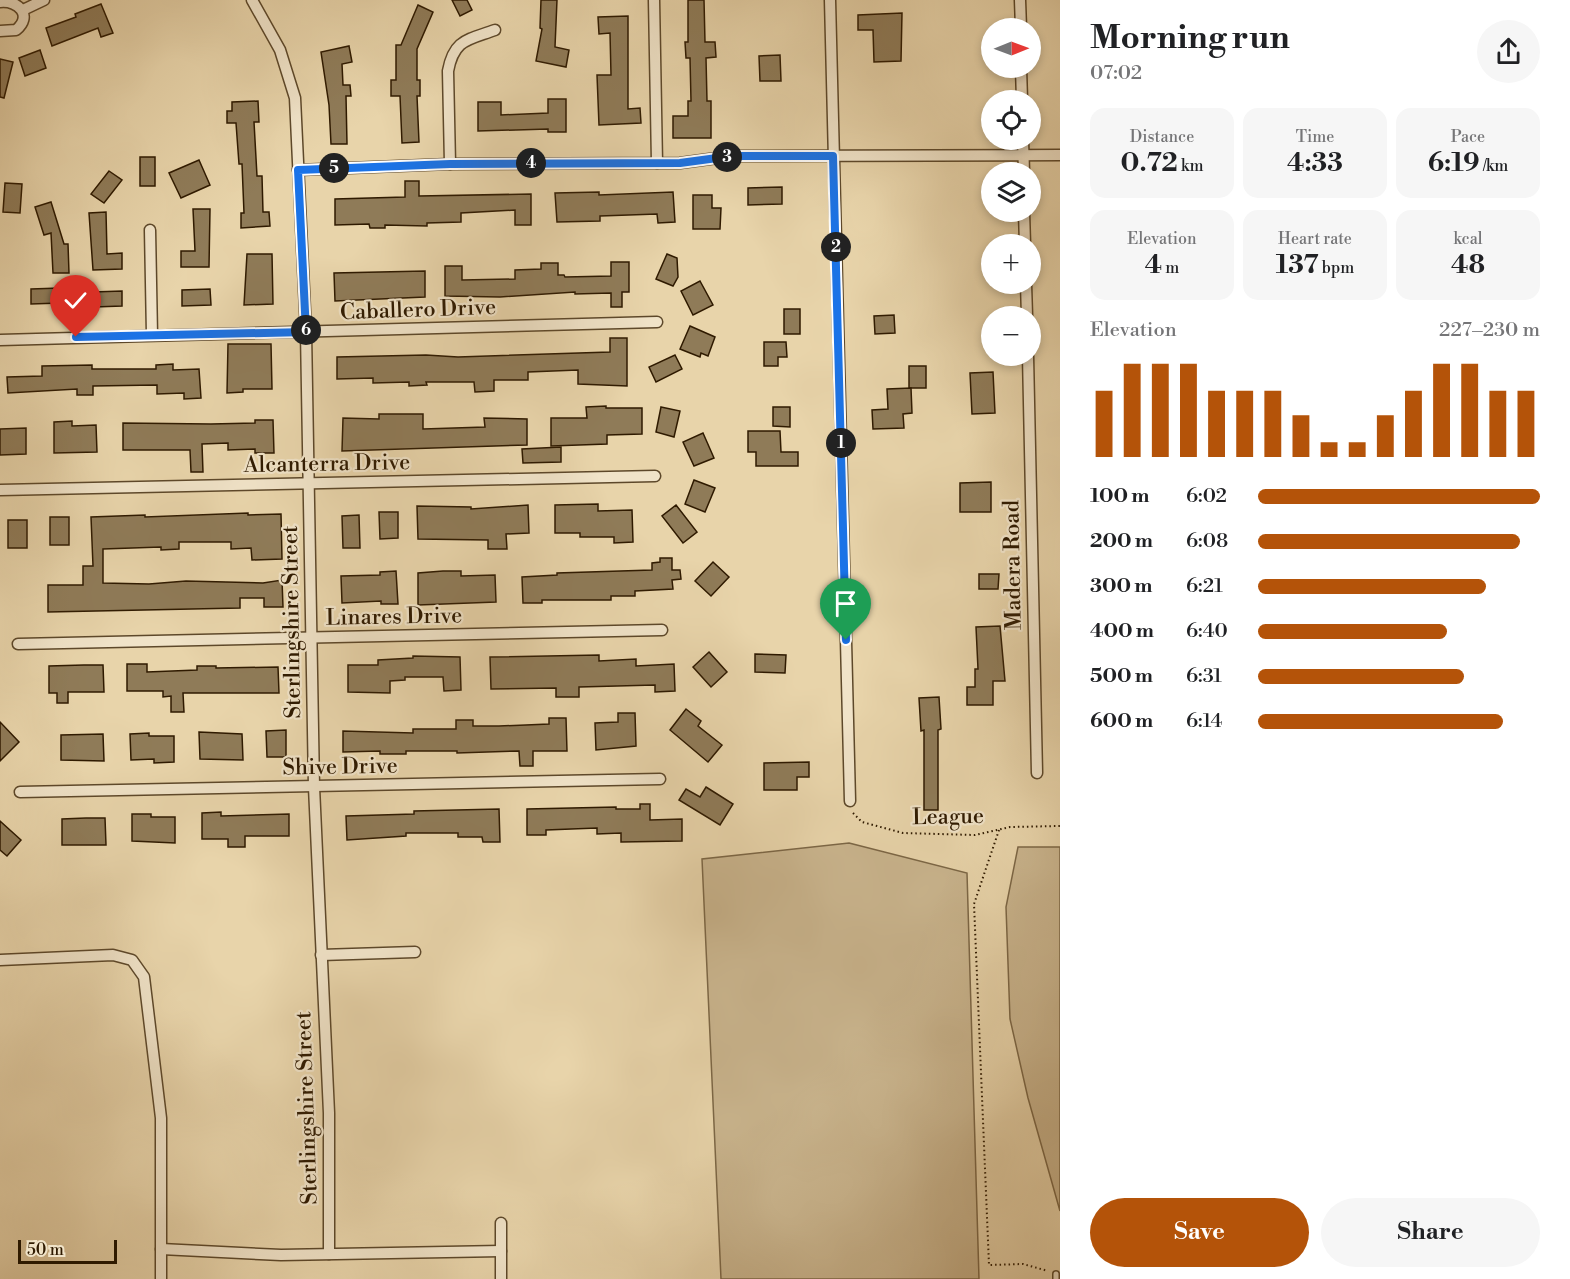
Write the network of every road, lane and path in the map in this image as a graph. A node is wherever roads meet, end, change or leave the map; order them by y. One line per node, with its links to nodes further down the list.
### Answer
1 (44, 0): 7 (street)
2 (252, 0): 18 (street, Sterlingshire Street)
3 (654, 0): 16 (street)
4 (830, 0): 14 (street)
5 (1020, 0): 8 (street)
6 (0, 2): 7 (street)
7 (23, 10): 10 (street)
8 (1021, 18)
9 (495, 30): 17 (street)
10 (0, 31)
11 (1023, 150): 13 (street)
12 (1060, 154): 13 (street)
13 (1023, 155): 14 (street); 15 (street)
14 (833, 156): 16 (street); 35 (street)
15 (1023, 162)
16 (657, 163): 17 (street)
17 (450, 164): 18 (street)
18 (298, 170): 21 (street, Sterlingshire Street)
19 (150, 230): 22 (street)
20 (657, 322): 21 (street, Caballero Drive)
21 (306, 332): 22 (street, Caballero Drive); 26 (street, Sterlingshire Street)
22 (152, 335): 23 (street, Caballero Drive)
23 (0, 340)
24 (1028, 366): 31 (street, Madera Road)
25 (655, 476): 26 (street, Alcanterra Drive)
26 (309, 484): 27 (street, Alcanterra Drive); 29 (street, Sterlingshire Street)
27 (0, 490)
28 (662, 630): 29 (street, Linares Drive)
29 (312, 638): 30 (street, Linares Drive); 33 (street, Sterlingshire Street)
30 (18, 644)
31 (1037, 773)
32 (660, 779): 33 (street, Shive Drive)
33 (314, 787): 34 (street, Shive Drive); 39 (street, Sterlingshire Street)
34 (20, 792)
35 (850, 801): 37 (path, League)
36 (1060, 826): 37 (path, League)
37 (999, 830): 45 (path)
38 (415, 952): 39 (street)
39 (321, 954): 44 (street, Sterlingshire Street)
40 (0, 960): 42 (street)
41 (501, 1223): 43 (street)
42 (161, 1250): 44 (street); 46 (street)
43 (501, 1251): 44 (street); 47 (street)
44 (329, 1254)
45 (1056, 1276)
46 (161, 1279)
47 (501, 1279)

